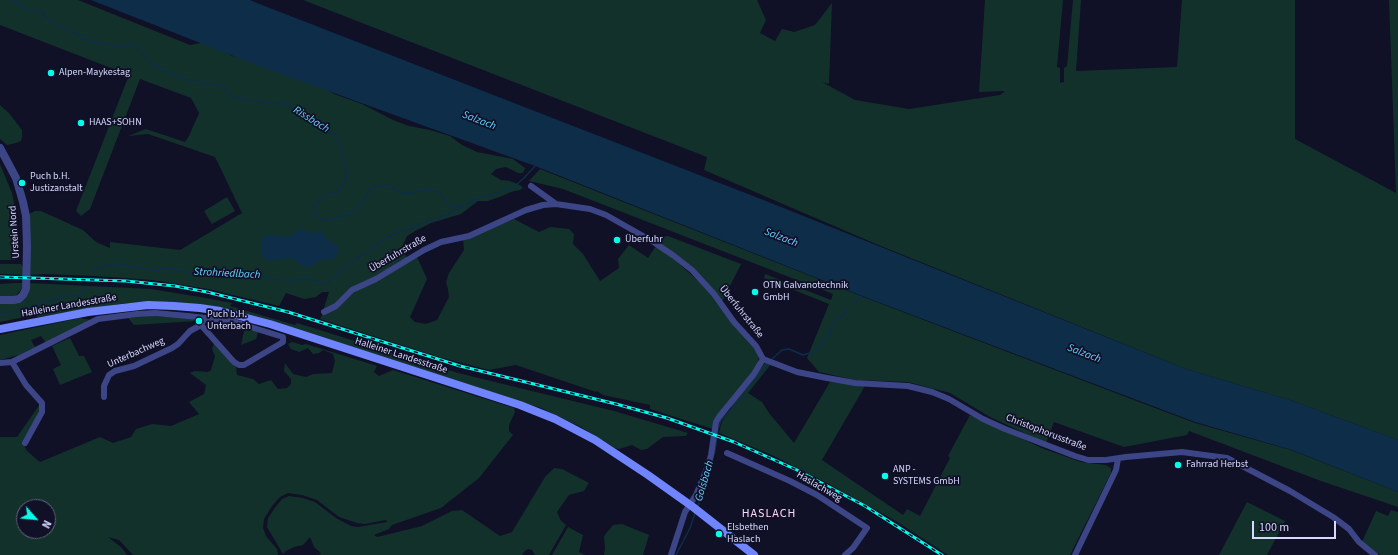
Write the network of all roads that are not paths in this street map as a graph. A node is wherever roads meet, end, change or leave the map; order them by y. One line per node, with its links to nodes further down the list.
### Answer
1 (0, 148): 4 (street, Urstein Nord)
2 (531, 186): 3 (street, Überfuhrstraße)
3 (556, 204): 5 (street, Überfuhrstraße); 9 (street, Überfuhrstraße)
4 (0, 300)
5 (324, 312)
6 (205, 317): 7 (street, Unterbachweg); 7 (street); 10 (street)
7 (201, 325): 12 (street, Unterbachweg)
8 (3, 329): 16 (main road, Halleiner Landesstraße)
9 (763, 359): 15 (street, Christophorusstraße); 16 (street)
10 (12, 362): 11 (street); 13 (street)
11 (0, 363)
12 (104, 398)
13 (25, 443)
14 (726, 453): 19 (street, Haslachweg)
15 (1118, 459): 20 (street); 21 (street, Christophorusstraße)
16 (694, 508): 17 (street); 18 (main road, Halleiner Landesstraße)
17 (671, 555)
18 (754, 555)
19 (845, 555)
20 (1075, 555)
21 (1375, 555)

